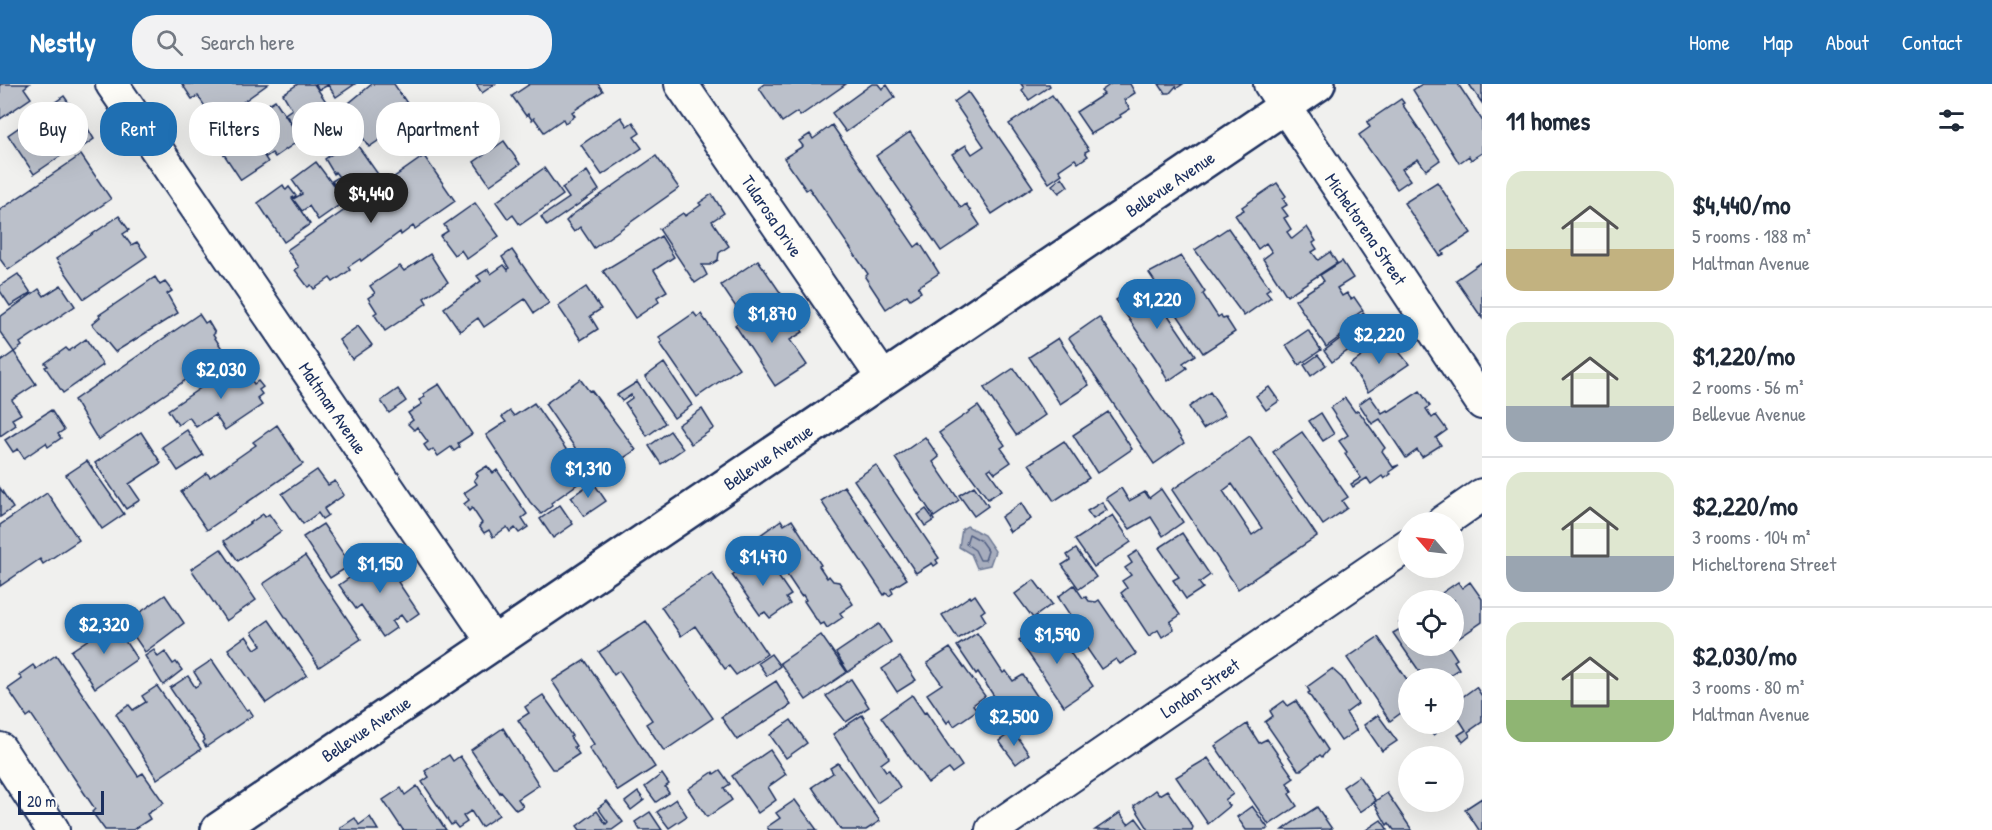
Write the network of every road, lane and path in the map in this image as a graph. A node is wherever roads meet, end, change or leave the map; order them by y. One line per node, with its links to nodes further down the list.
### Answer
1 (112, 84): 10 (street, Maltman Avenue)
2 (681, 84): 5 (street, Tularosa Drive)
3 (1318, 84): 4 (street, Bellevue Avenue)
4 (1277, 96): 5 (street, Bellevue Avenue); 6 (street, Micheltorena Street)
5 (883, 378): 10 (street, Bellevue Avenue)
6 (1482, 403)
7 (1482, 495): 8 (street)
8 (1457, 512)
9 (1398, 552): 14 (street, London Street)
10 (493, 642): 13 (street, Bellevue Avenue)
11 (0, 749): 12 (street)
12 (53, 830)
13 (218, 830)
14 (992, 830)

